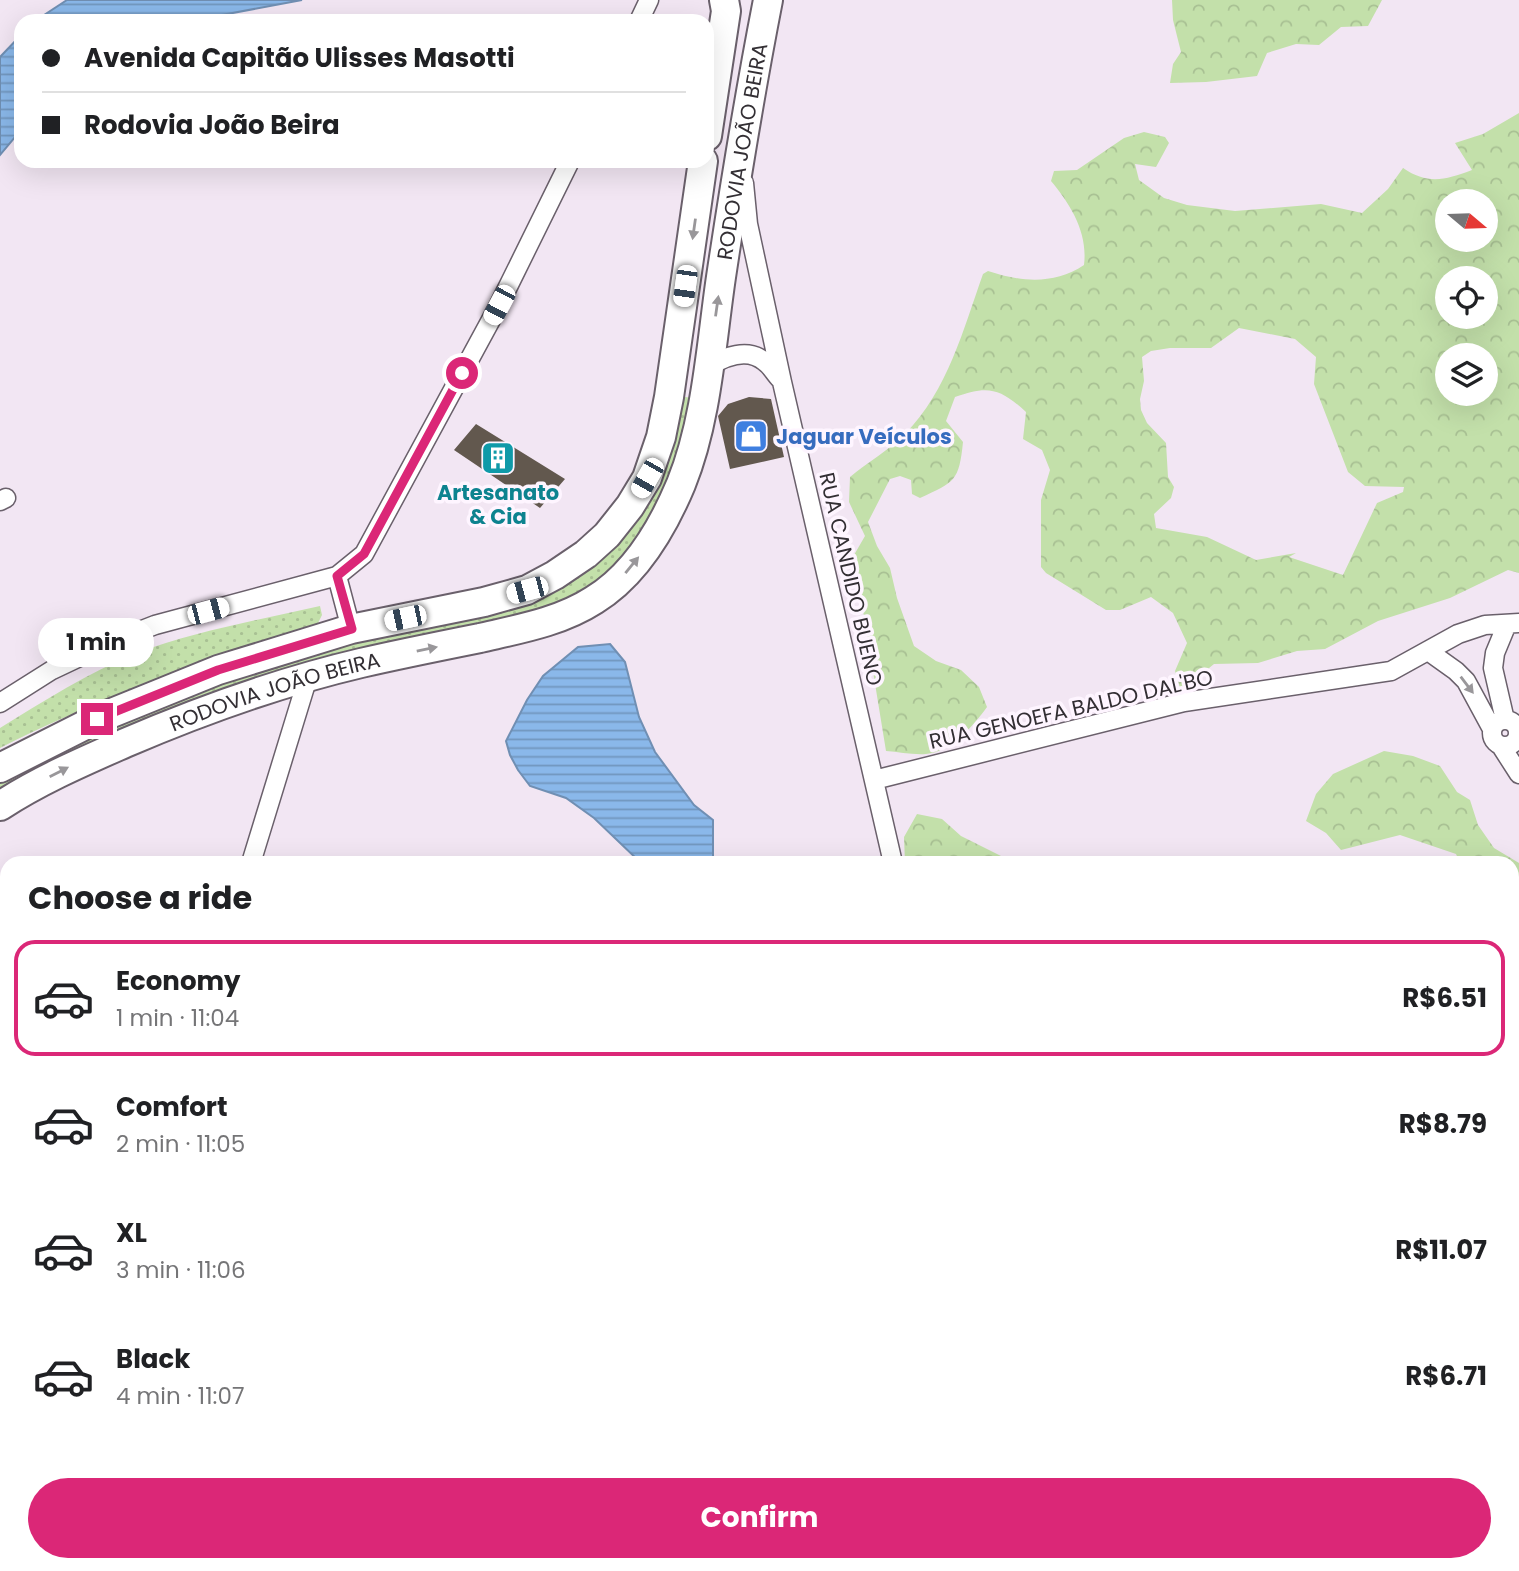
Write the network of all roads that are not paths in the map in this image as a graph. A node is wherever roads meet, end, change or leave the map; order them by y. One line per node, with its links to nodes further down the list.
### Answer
1 (768, 0): 4 (main road, RODOVIA JOÃO BEIRA)
2 (720, 4): 3 (main road, RODOVIA JOÃO BEIRA)
3 (714, 65)
4 (741, 140): 7 (main road, RODOVIA JOÃO BEIRA, one-way to 4); 8 (street, RUA CANDIDO BUENO)
5 (567, 168): 9 (street)
6 (702, 168): 11 (main road, RODOVIA JOÃO BEIRA, one-way to 11)
7 (708, 367): 8 (street); 13 (main road, RODOVIA JOÃO BEIRA, one-way to 7)
8 (782, 382): 18 (street, RUA CANDIDO BUENO)
9 (337, 576): 11 (street); 14 (street)
10 (1513, 624): 12 (street, RUA GENOEFA BALDO DAL'BO); 15 (street)
11 (352, 629): 16 (main road, RODOVIA JOÃO BEIRA)
12 (1429, 651): 15 (street, one-way to 15); 18 (street, RUA GENOEFA BALDO DAL'BO)
13 (308, 677): 19 (main road, RODOVIA JOÃO BEIRA, one-way to 13); 20 (street)
14 (0, 702)
15 (1499, 725): 17 (street)
16 (0, 768)
17 (1519, 774)
18 (874, 780): 21 (street, RUA CANDIDO BUENO)
19 (0, 806)
20 (253, 856)
21 (891, 856)

